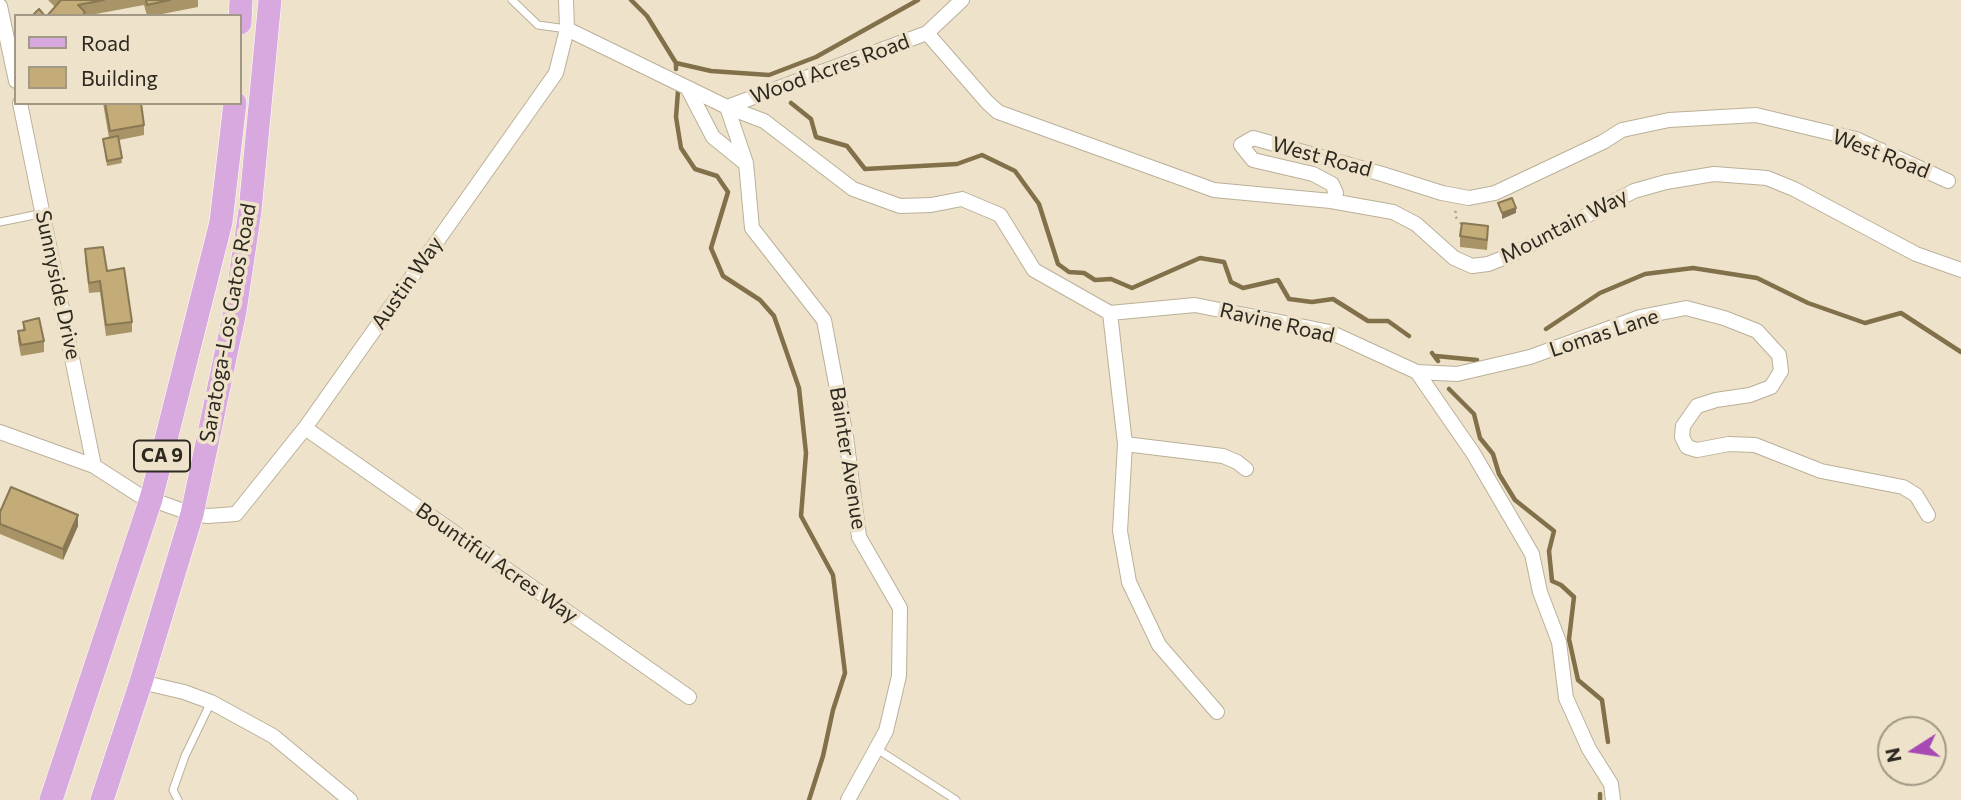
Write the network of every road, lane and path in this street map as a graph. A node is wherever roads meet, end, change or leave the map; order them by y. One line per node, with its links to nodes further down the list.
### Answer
1 (270, 0): 29 (main road, Saratoga-Los Gatos Road / CA 9)
2 (512, 0): 6 (lane)
3 (566, 0): 6 (street, Austin Way)
4 (962, 0): 7 (street, Wood Acres Road)
5 (0, 6): 8 (street)
6 (567, 29): 9 (street); 23 (street, Austin Way)
7 (927, 33): 12 (street, Wood Acres Road); 16 (street, West Road)
8 (14, 72)
9 (687, 88): 12 (street); 13 (street)
10 (20, 105): 17 (street, Sunnyside Drive)
11 (235, 105): 28 (main road, Saratoga-Los Gatos Road / CA 9)
12 (727, 107): 13 (street, Bainter Avenue); 21 (street)
13 (746, 163): 35 (street, Bainter Avenue)
14 (1948, 181): 15 (street, West Road)
15 (1461, 197): 16 (street, West Road); 19 (path)
16 (1331, 201): 20 (street, Mountain Way)
17 (44, 213): 18 (lane); 26 (street, Sunnyside Drive)
18 (0, 222)
19 (1462, 231)
20 (1961, 270)
21 (1110, 313): 22 (street, Ravine Road); 25 (street)
22 (1416, 372): 30 (street, Lomas Lane); 42 (street, Ravine Road)
23 (305, 428): 29 (street, Austin Way); 32 (street, Bountiful Acres Way)
24 (0, 432): 26 (street)
25 (1125, 444): 27 (street); 34 (street)
26 (94, 466): 28 (street)
27 (1245, 470)
28 (151, 499): 29 (street); 36 (main road, Saratoga-Los Gatos Road / CA 9)
29 (192, 514): 31 (main road, Saratoga-Los Gatos Road / CA 9)
30 (1928, 515)
31 (141, 682): 33 (street); 37 (main road, Saratoga-Los Gatos Road / CA 9)
32 (689, 697)
33 (211, 702): 38 (lane); 39 (street)
34 (1212, 706)
35 (876, 749): 40 (street, Bainter Avenue); 41 (lane)
36 (51, 800)
37 (102, 800)
38 (178, 800)
39 (350, 800)
40 (848, 800)
41 (956, 800)
42 (1613, 800)

